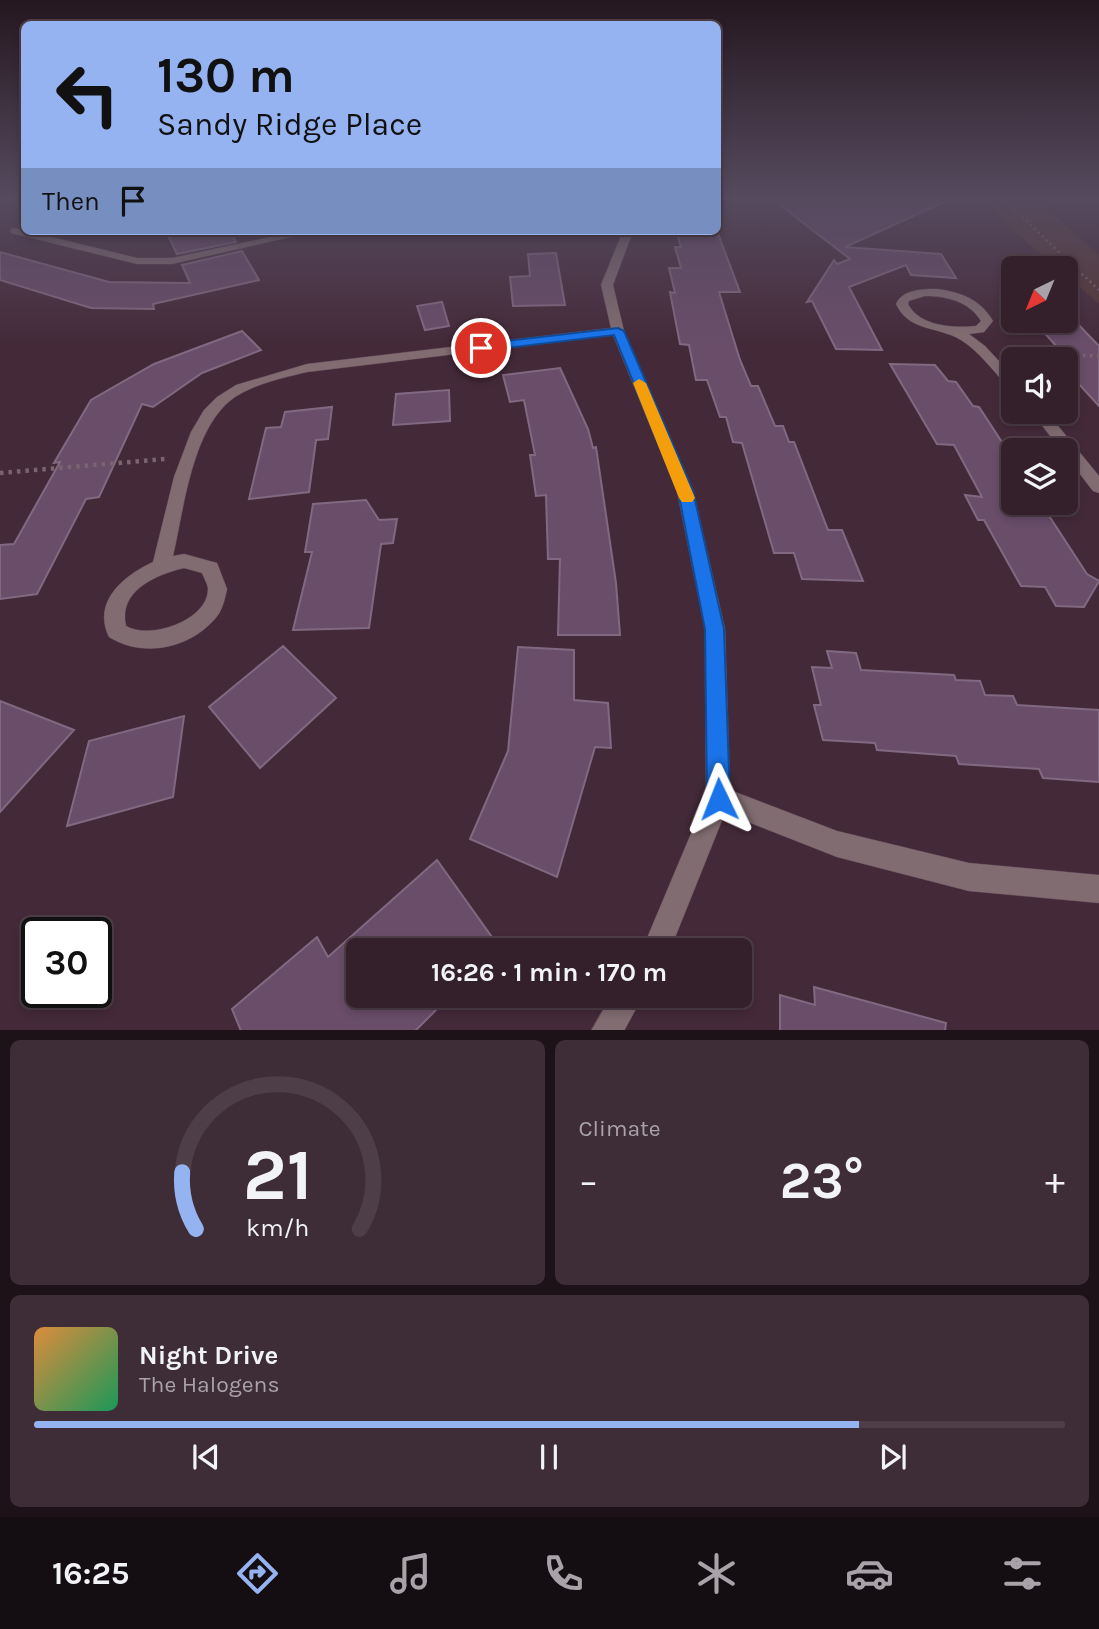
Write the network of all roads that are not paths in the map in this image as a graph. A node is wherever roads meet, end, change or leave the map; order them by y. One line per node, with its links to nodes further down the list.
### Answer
1 (82, 246): 2 (street)
2 (242, 246)
3 (622, 246): 4 (street)
4 (618, 331): 9 (street); 10 (street)
5 (956, 332): 5 (street); 6 (street)
6 (1001, 371)
7 (1049, 424): 8 (street)
8 (1099, 486)
9 (161, 566): 9 (street)
10 (719, 799): 11 (street); 12 (street)
11 (1099, 889)
12 (661, 938)
13 (620, 1008): 14 (street)
14 (607, 1030)

